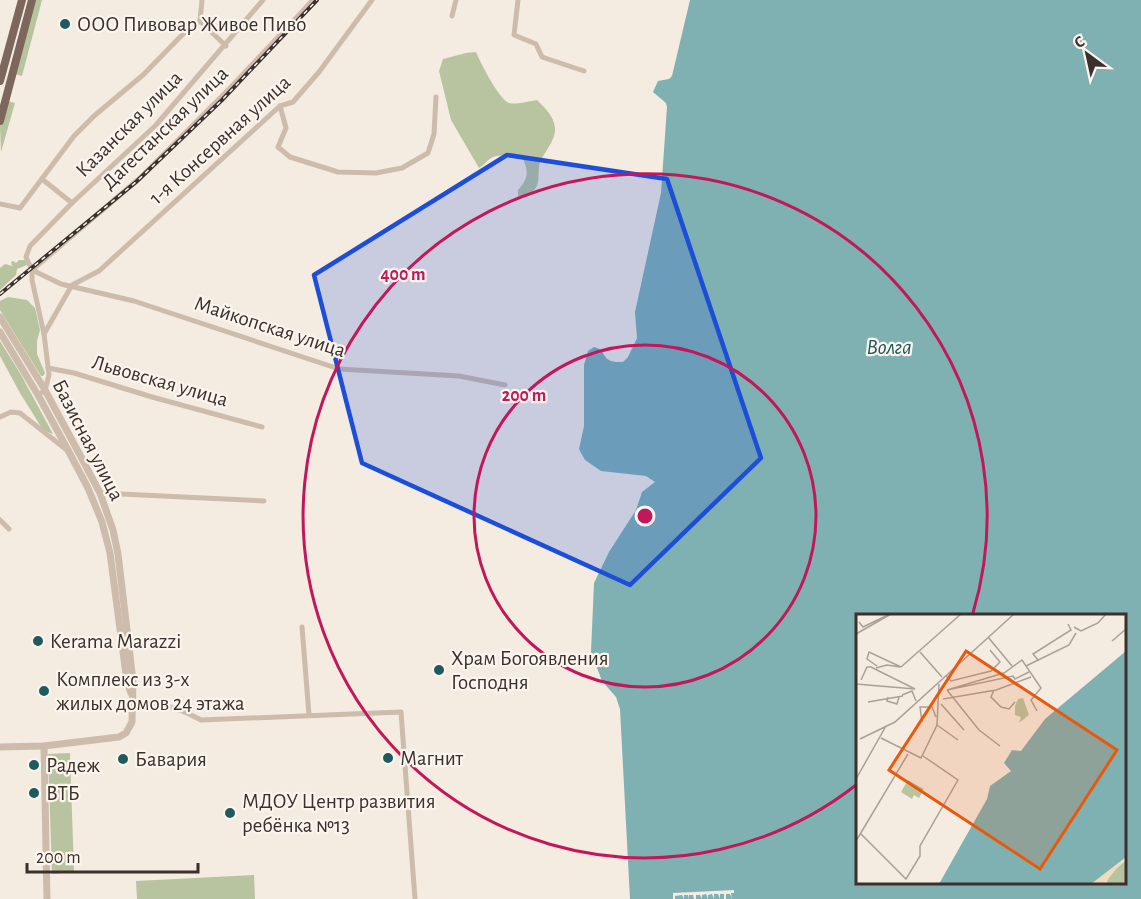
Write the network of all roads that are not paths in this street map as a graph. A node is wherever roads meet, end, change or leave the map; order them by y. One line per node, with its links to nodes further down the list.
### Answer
1 (22, 0): 13 (main road)
2 (32, 0): 16 (main road)
3 (202, 0): 10 (street)
4 (263, 0): 11 (street, Казанская улица)
5 (314, 0): 20 (street, Дагестанская улица)
6 (372, 0): 15 (street, 1-я Консервная улица)
7 (456, 0): 9 (street)
8 (518, 0): 12 (street)
9 (452, 16)
10 (200, 21): 11 (street); 17 (street)
11 (226, 46): 18 (street, Казанская улица)
12 (584, 71)
13 (0, 81)
14 (436, 97): 15 (street)
15 (280, 106): 21 (street, 1-я Консервная улица)
16 (0, 121)
17 (42, 179): 18 (street); 19 (street)
18 (72, 203): 20 (street, Казанская улица)
19 (0, 204)
20 (32, 270): 21 (street, Майкопская улица); 24 (street, Казанская улица)
21 (72, 285): 24 (street); 26 (street, Майкопская улица)
22 (0, 317): 27 (street, Базисная улица)
23 (0, 332): 28 (street, Базисная улица)
24 (44, 334): 25 (street, Казанская улица)
25 (48, 368): 27 (street, Казанская улица); 30 (street, Львовская улица)
26 (506, 385)
27 (45, 390): 28 (street); 32 (street, Базисная улица)
28 (38, 395): 31 (street, Базисная улица)
29 (0, 417): 31 (street)
30 (262, 427)
31 (69, 452): 37 (street, Базисная улица)
32 (100, 493): 33 (street); 37 (street, Базисная улица)
33 (264, 501)
34 (0, 520): 35 (street)
35 (9, 529)
36 (302, 627): 38 (street)
37 (132, 699): 38 (street); 39 (street, Базисная улица)
38 (309, 715): 42 (street)
39 (44, 746): 40 (street); 41 (street)
40 (0, 747)
41 (47, 899)
42 (416, 899)

